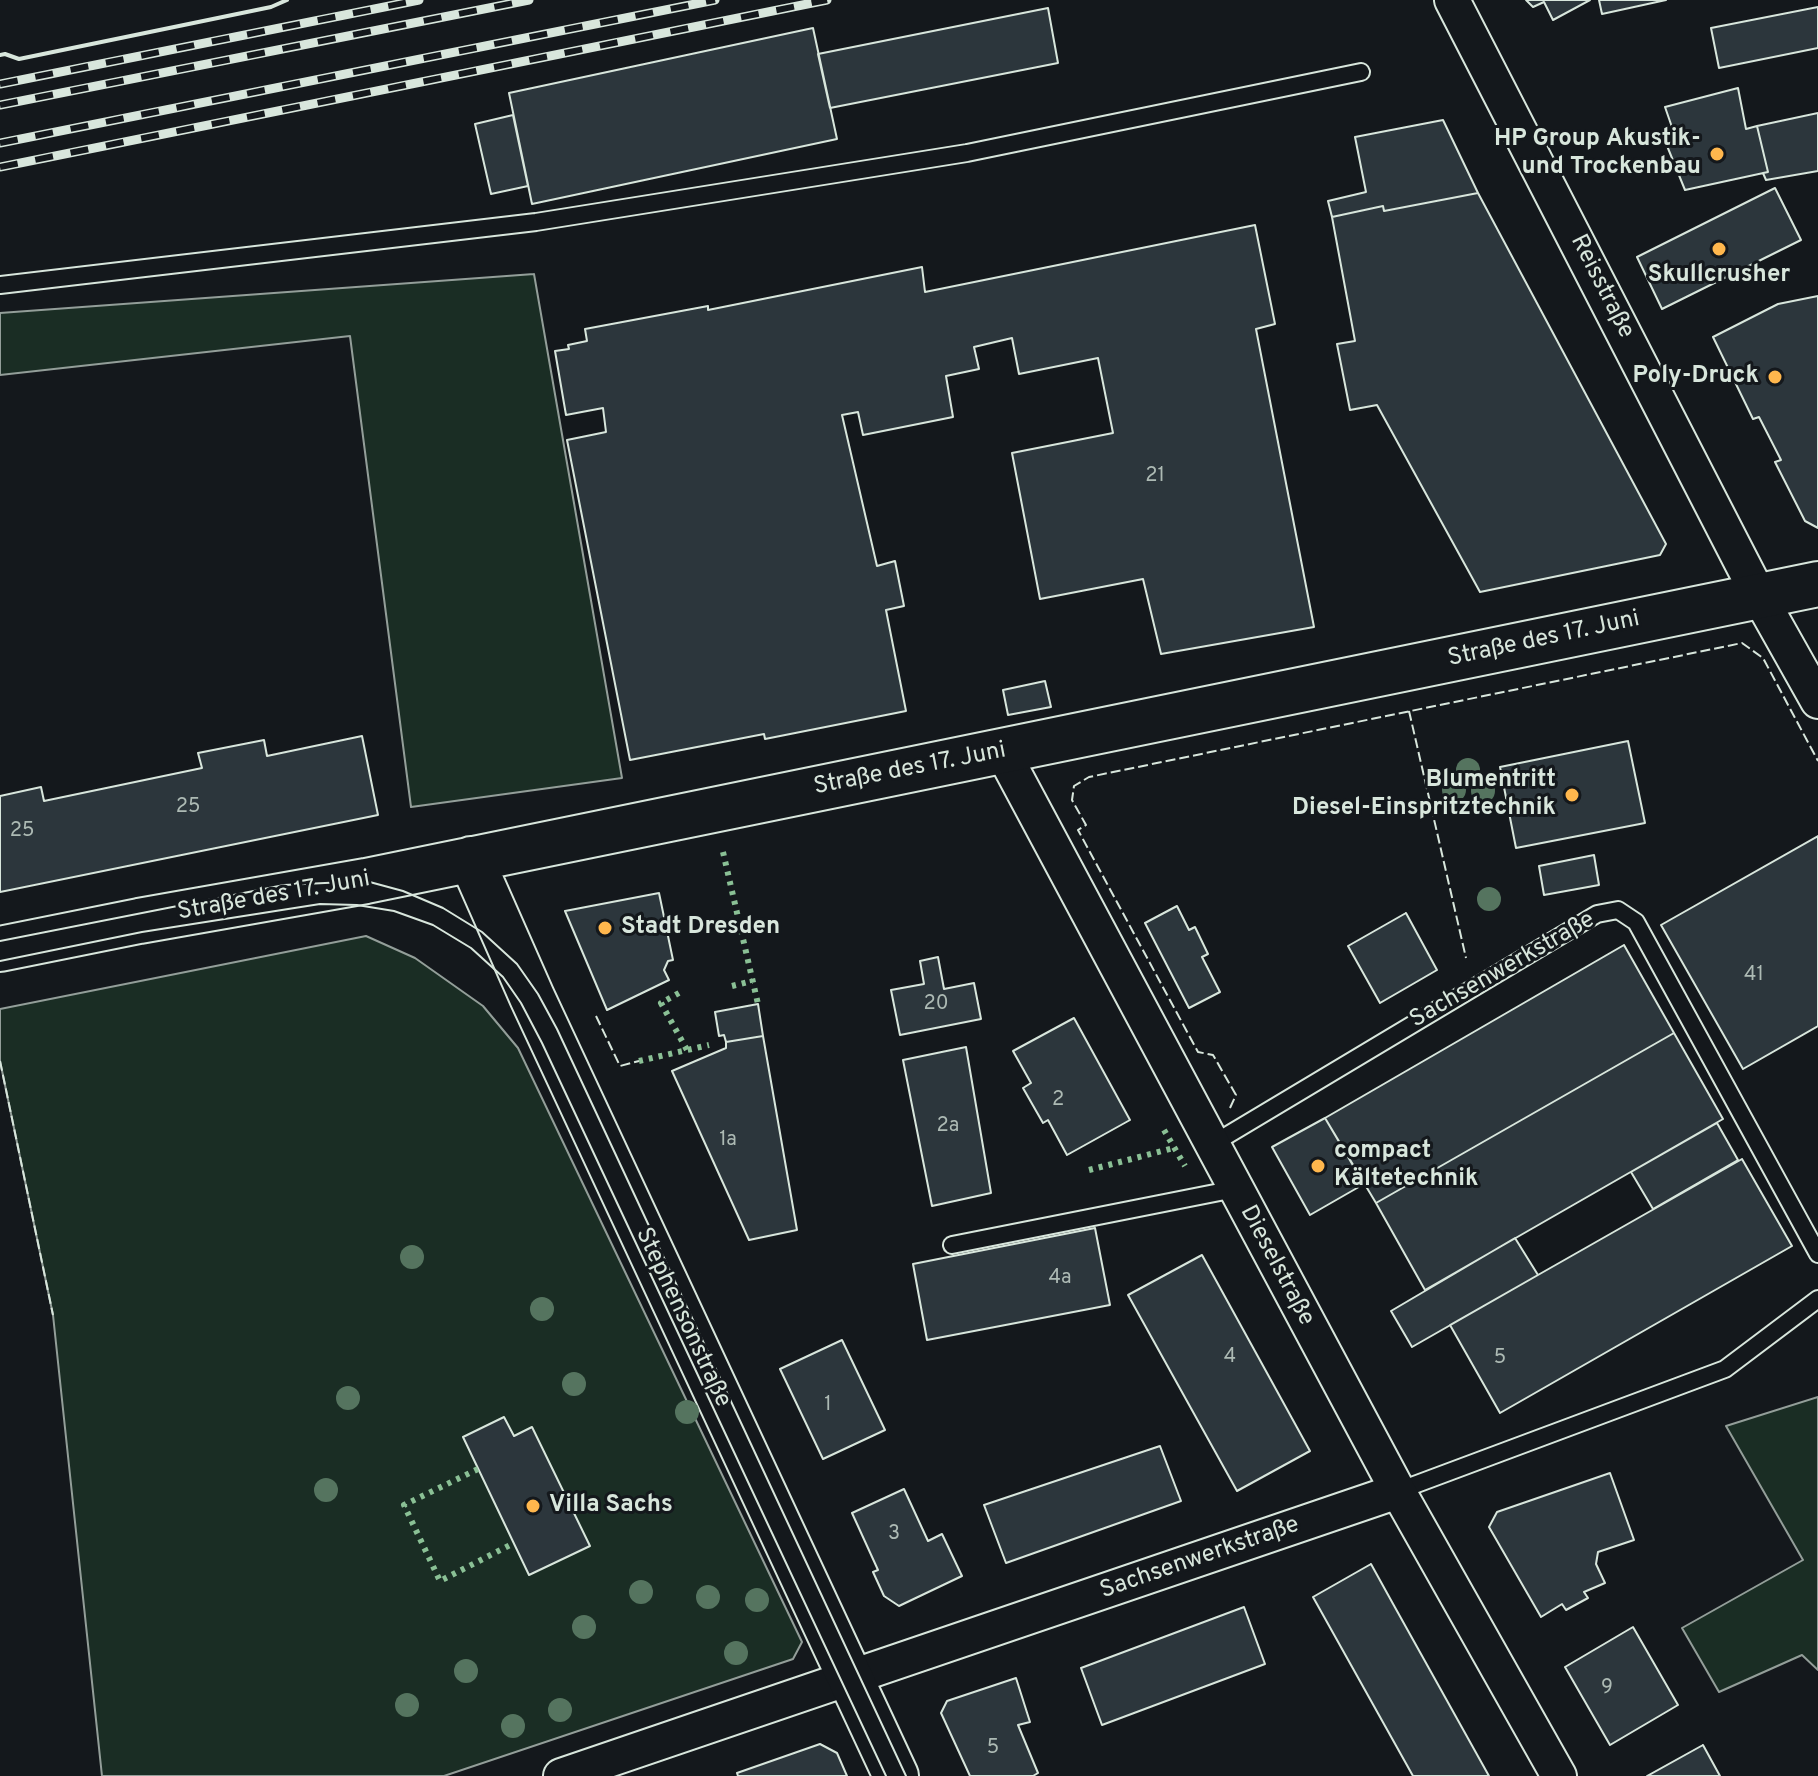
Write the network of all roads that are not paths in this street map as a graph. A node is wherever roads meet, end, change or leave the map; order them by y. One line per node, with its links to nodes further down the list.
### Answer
1 (1452, 0): 5 (street, Reisstraße)
2 (1361, 72): 3 (lane)
3 (0, 285)
4 (1818, 584): 5 (street, Straße des 17. Juni)
5 (1759, 596): 6 (street, Reisstraße); 7 (street, Straße des 17. Juni)
6 (1818, 701)
7 (1002, 751): 8 (street, Straße des 17. Juni); 10 (street, Dieselstraße)
8 (471, 859): 9 (street, Straße des 17. Juni); 16 (street, Stephensonstraße)
9 (0, 949)
10 (1211, 1145): 11 (street, Dieselstraße); 13 (lane, Sachsenwerkstraße)
11 (1235, 1189): 12 (lane); 15 (street, Dieselstraße)
12 (952, 1245)
13 (1818, 1254)
14 (1818, 1299): 15 (lane, Sachsenwerkstraße)
15 (1398, 1491): 16 (street, Sachsenwerkstraße); 19 (street, Dieselstraße)
16 (851, 1679): 17 (street, Sachsenwerkstraße); 18 (street, Stephensonstraße)
17 (561, 1776)
18 (896, 1776)
19 (1559, 1776)

